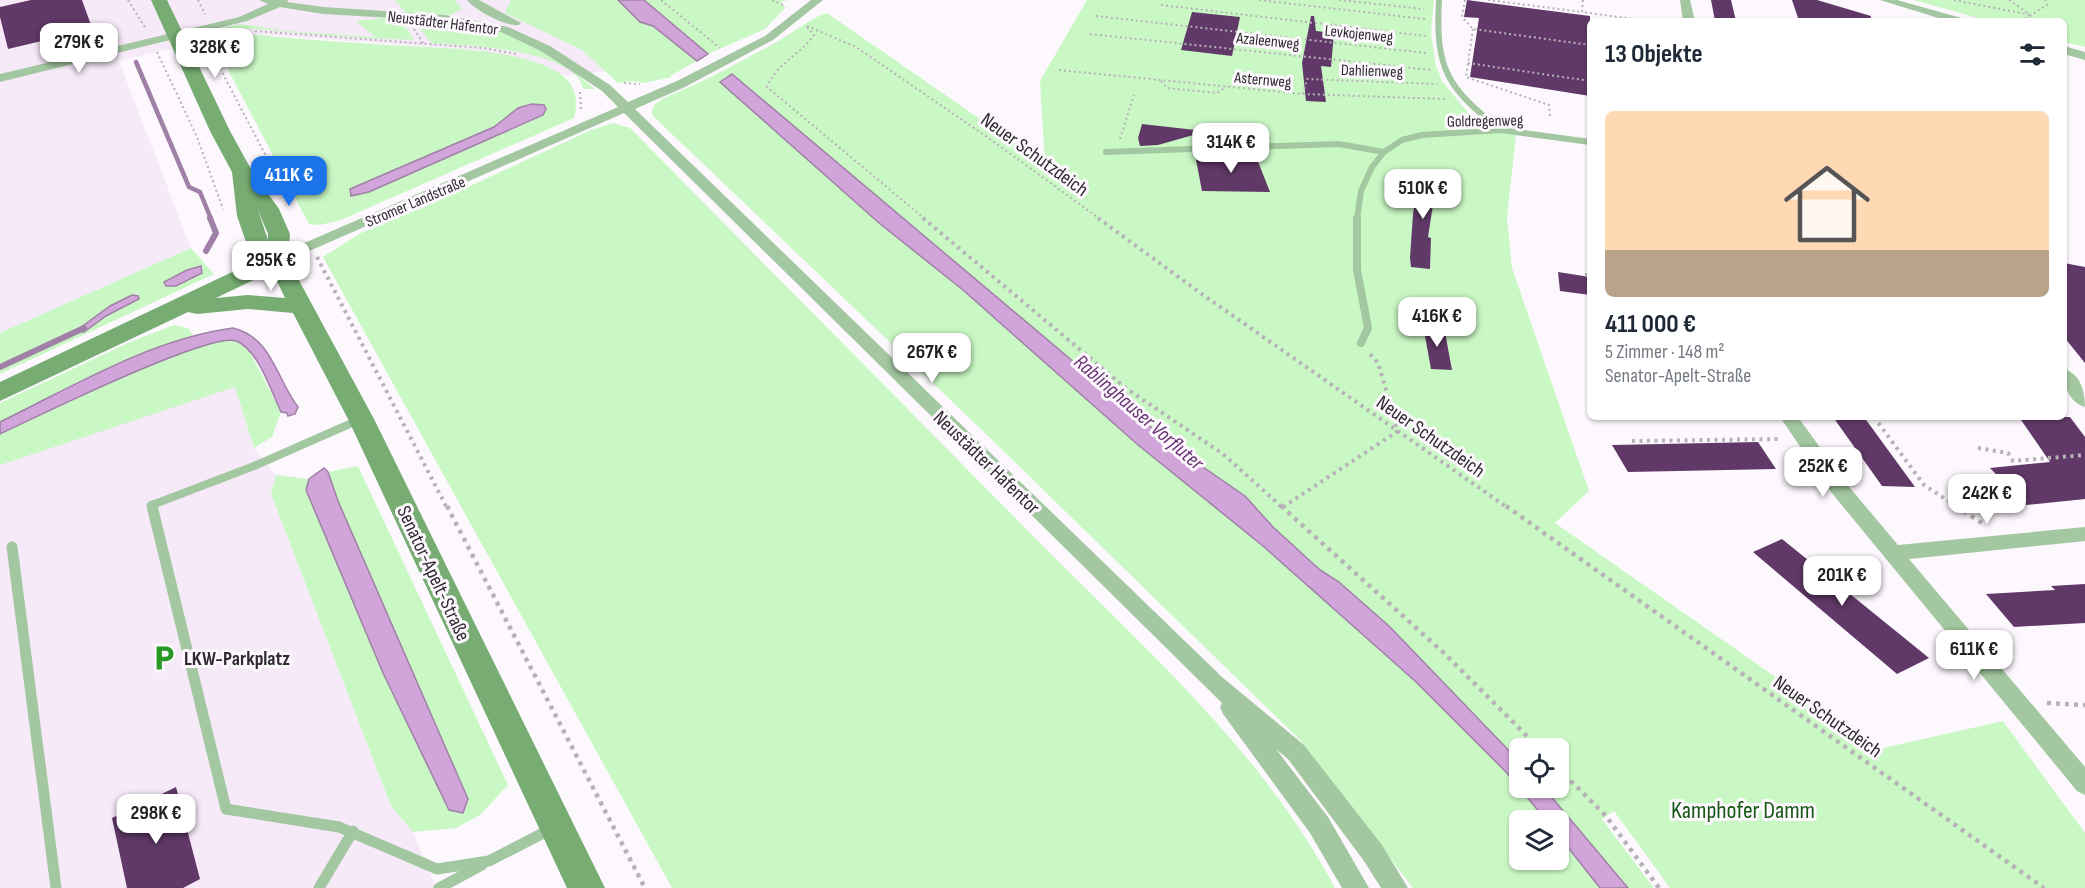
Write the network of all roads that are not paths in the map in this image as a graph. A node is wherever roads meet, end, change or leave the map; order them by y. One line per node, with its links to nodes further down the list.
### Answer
1 (159, 0): 15 (street, Senator-Apelt-Straße)
2 (364, 0): 10 (street)
3 (818, 0): 22 (street, Stromer Landstraße)
4 (1439, 0): 23 (lane)
5 (1685, 0): 11 (street)
6 (1885, 0): 12 (street)
7 (259, 2): 8 (street, Neustädter Hafentor); 13 (street, Neustädter Hafentor)
8 (280, 2): 10 (street, Neustädter Hafentor); 13 (street)
9 (476, 4): 14 (street); 16 (street, Neustädter Hafentor)
10 (390, 16): 14 (street, Neustädter Hafentor)
11 (1688, 18)
12 (1949, 18)
13 (243, 19): 15 (street)
14 (441, 19): 21 (street, Neustädter Hafentor)
15 (175, 37): 20 (street); 27 (street, Senator-Apelt-Straße)
16 (563, 45)
17 (2067, 51): 19 (street)
18 (579, 56): 21 (street, Neustädter Hafentor)
19 (2085, 56)
20 (0, 78)
21 (606, 88): 22 (street, Neustädter Hafentor)
22 (626, 107): 27 (street, Stromer Landstraße); 39 (street, Neustädter Hafentor)
23 (1501, 130): 24 (lane, Goldregenweg); 26 (lane, Goldregenweg)
24 (1587, 142)
25 (1106, 152): 26 (lane)
26 (1384, 152): 30 (lane, Goldregenweg)
27 (278, 260): 28 (street, Senator-Apelt-Straße); 29 (street, Stromer Landstraße)
28 (300, 306): 29 (street); 34 (street, Senator-Apelt-Straße)
29 (179, 307): 32 (street, Stromer Landstraße)
30 (1361, 343)
31 (2067, 379): 33 (street)
32 (0, 393)
33 (2085, 401)
34 (361, 419): 41 (street, Senator-Apelt-Straße); 42 (lane)
35 (1791, 420): 38 (street)
36 (2085, 534): 38 (street)
37 (12, 547): 44 (lane)
38 (1892, 553): 40 (street)
39 (1214, 684): 48 (street, Neustädter Hafentor); 49 (street, Neustädter Hafentor)
40 (2085, 784)
41 (555, 827): 43 (lane); 47 (street, Senator-Apelt-Straße)
42 (353, 831): 43 (lane); 45 (lane)
43 (489, 861): 46 (lane)
44 (57, 888)
45 (319, 888)
46 (439, 888)
47 (586, 888)
48 (1356, 888)
49 (1395, 888)

